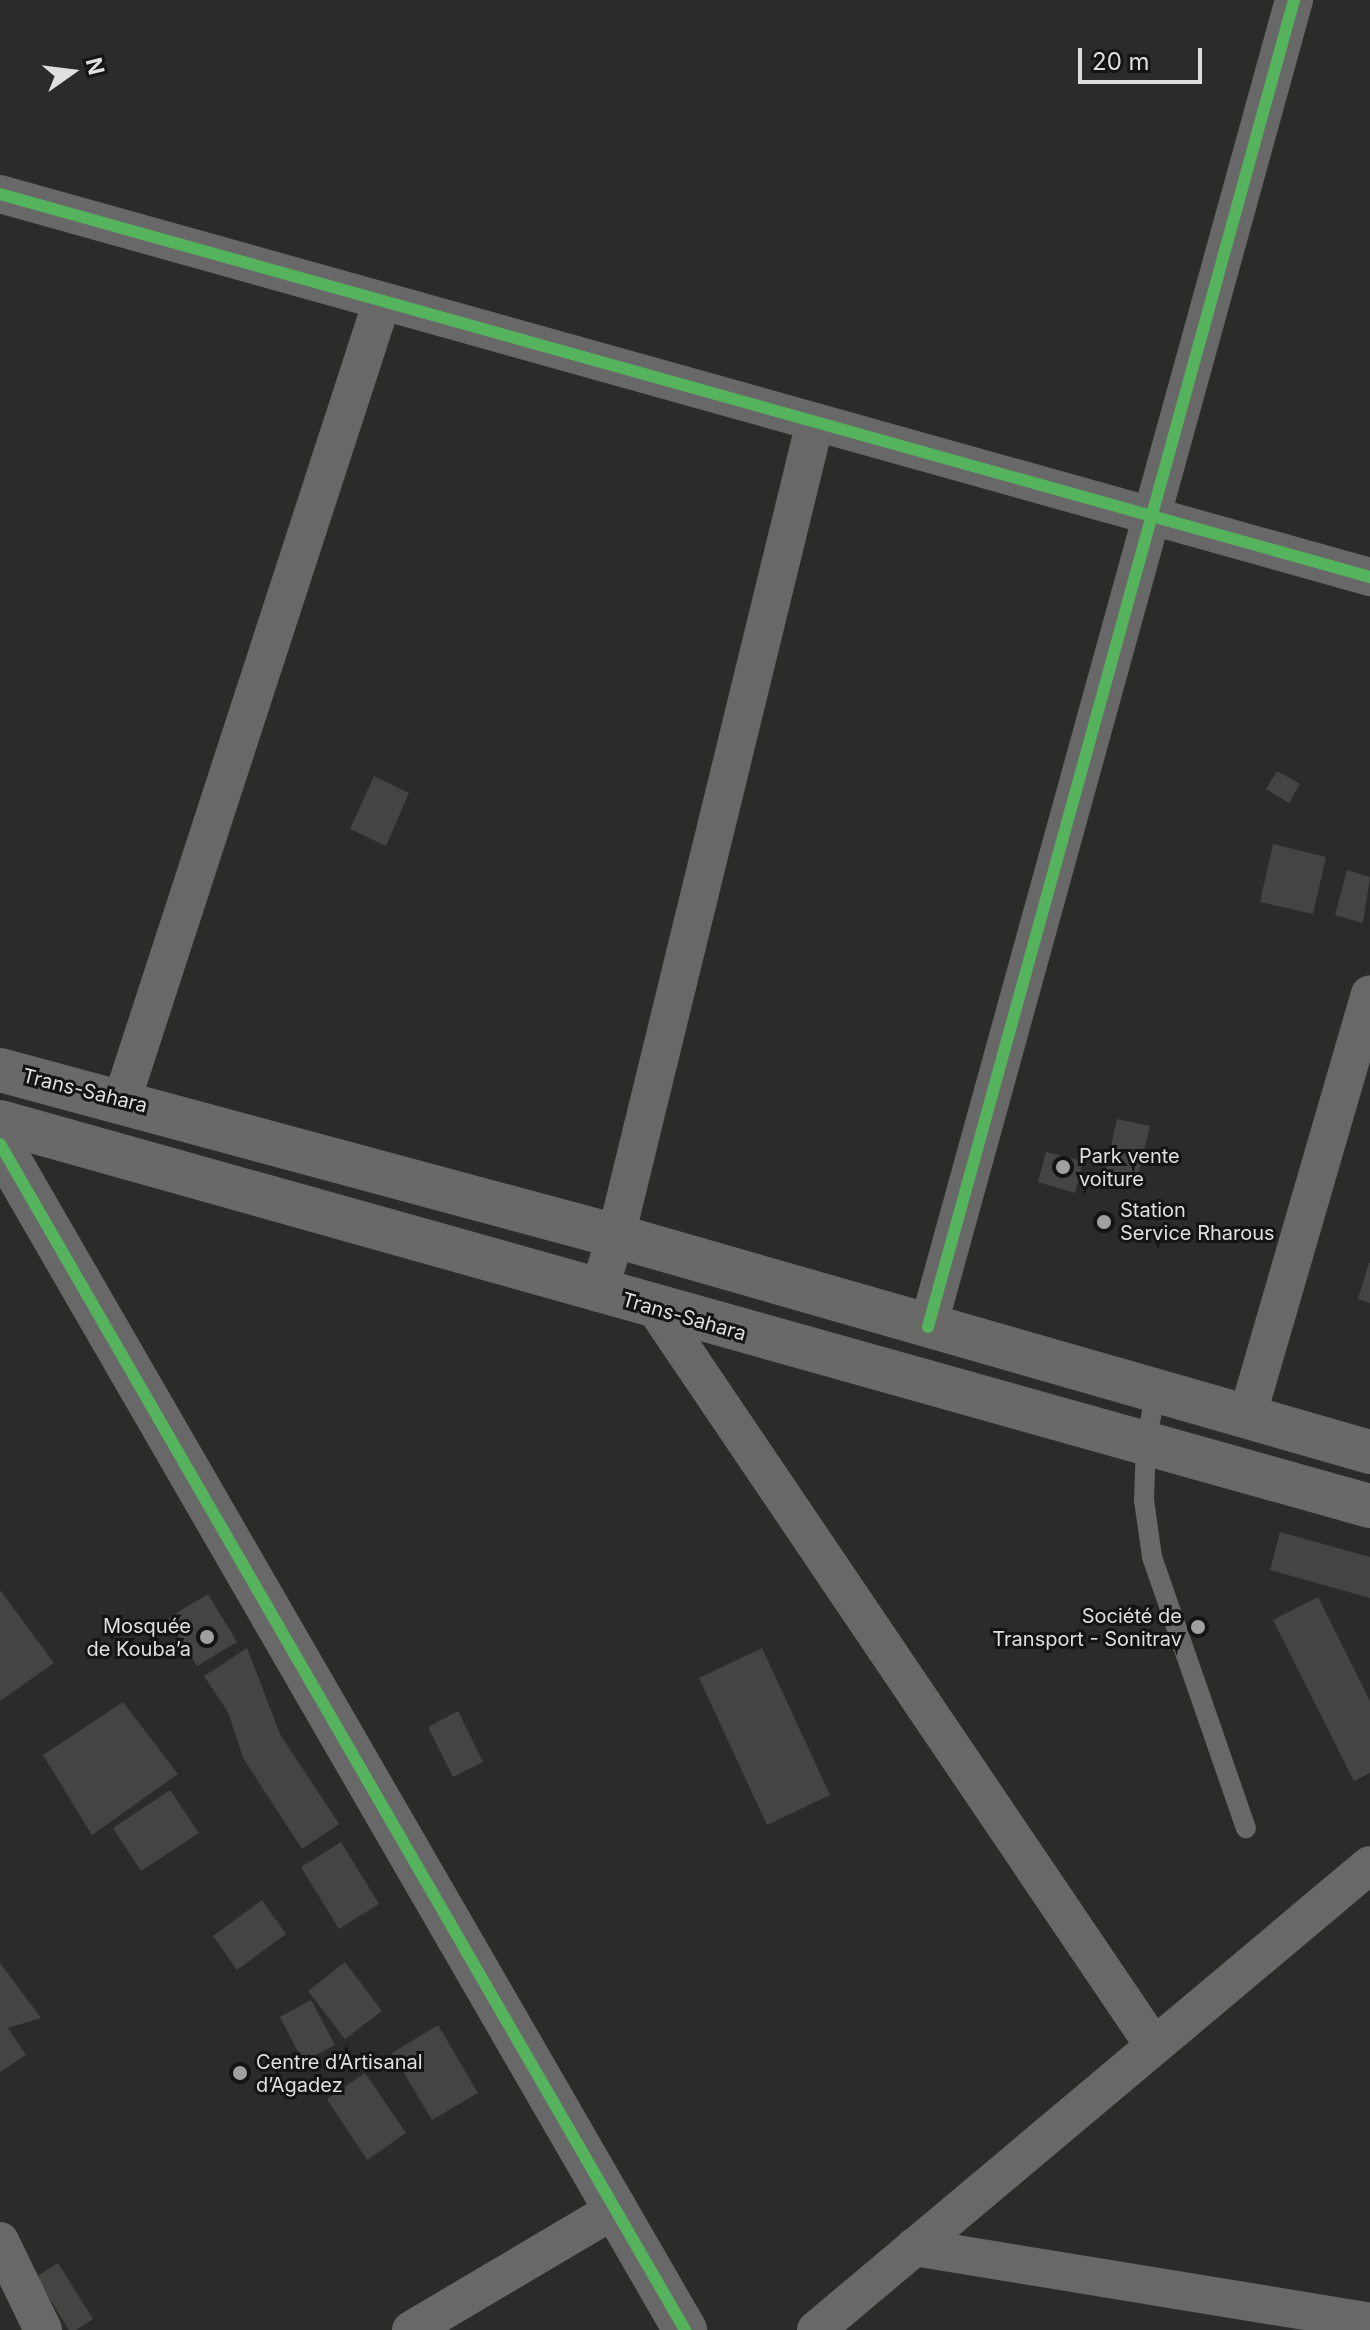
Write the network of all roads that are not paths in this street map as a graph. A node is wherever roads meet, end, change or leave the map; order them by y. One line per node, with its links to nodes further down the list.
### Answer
1 (1294, 0): 5 (street)
2 (0, 194): 3 (street)
3 (382, 301): 4 (street); 9 (street)
4 (815, 422): 5 (street); 12 (street)
5 (1150, 515): 6 (street); 15 (street)
6 (1370, 577)
7 (1370, 995): 17 (street)
8 (0, 1070): 9 (main road, Trans-Sahara)
9 (122, 1100): 12 (main road, Trans-Sahara)
10 (0, 1122): 13 (main road, Trans-Sahara)
11 (0, 1144): 24 (street)
12 (616, 1236): 13 (street); 15 (main road, Trans-Sahara)
13 (598, 1293): 14 (main road, Trans-Sahara)
14 (656, 1309): 18 (main road, Trans-Sahara); 23 (street)
15 (928, 1327): 16 (main road, Trans-Sahara)
16 (1156, 1390): 17 (main road, Trans-Sahara); 18 (lane)
17 (1247, 1417): 19 (main road, Trans-Sahara)
18 (1146, 1443): 20 (main road, Trans-Sahara); 21 (lane)
19 (1370, 1452)
20 (1370, 1506)
21 (1246, 1828)
22 (1370, 1865): 23 (street)
23 (1154, 2046): 26 (street)
24 (616, 2209): 29 (street); 30 (street)
25 (0, 2241): 28 (street)
26 (914, 2247): 27 (street); 31 (street)
27 (1370, 2322)
28 (43, 2330)
29 (411, 2330)
30 (685, 2330)
31 (816, 2330)

